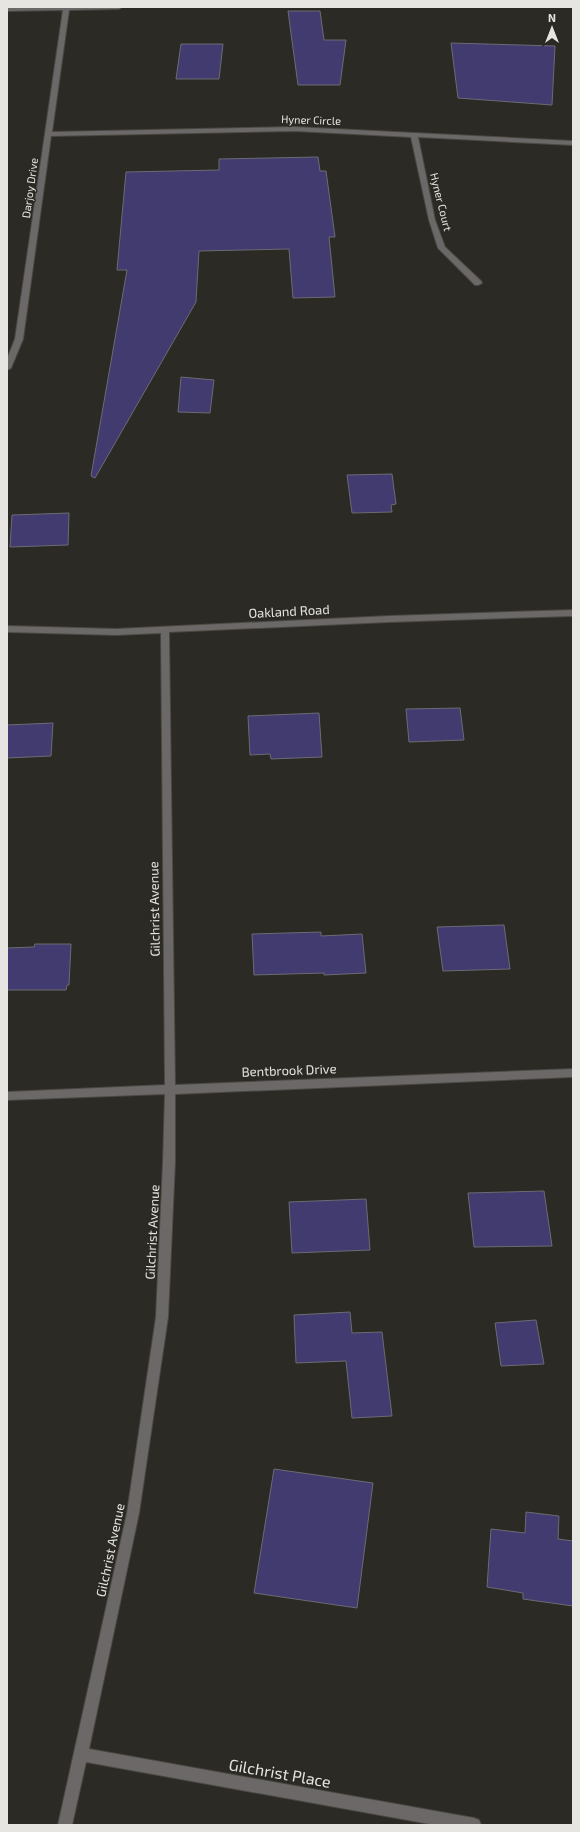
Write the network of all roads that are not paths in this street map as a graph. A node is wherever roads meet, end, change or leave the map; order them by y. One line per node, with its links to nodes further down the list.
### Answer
1 (119, 7): 2 (street)
2 (66, 8): 3 (street); 4 (street, Darjoy Drive)
3 (7, 9)
4 (48, 134): 5 (street, Hyner Circle); 8 (street, Darjoy Drive)
5 (414, 135): 6 (street, Hyner Circle); 7 (street, Hyner Court)
6 (573, 143)
7 (478, 283)
8 (7, 368)
9 (573, 613): 11 (street, Oakland Road)
10 (7, 629): 11 (street, Oakland Road)
11 (165, 630): 13 (street, Gilchrist Avenue)
12 (573, 1073): 13 (street, Bentbrook Drive)
13 (170, 1089): 14 (street, Bentbrook Drive); 15 (street, Gilchrist Avenue)
14 (7, 1096)
15 (80, 1754): 16 (street, Gilchrist Avenue); 17 (street, Gilchrist Place)
16 (65, 1825)
17 (474, 1825)

